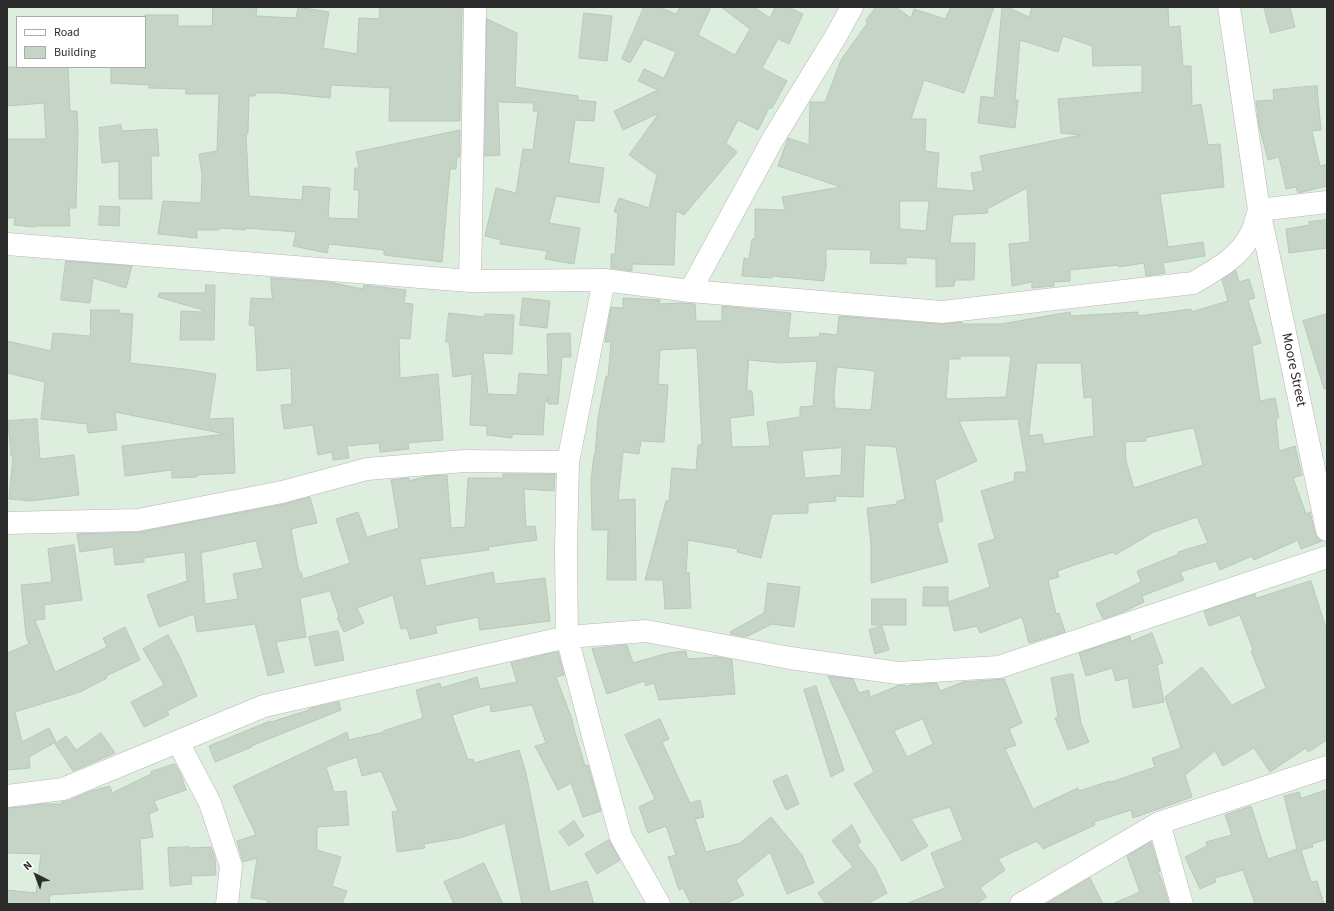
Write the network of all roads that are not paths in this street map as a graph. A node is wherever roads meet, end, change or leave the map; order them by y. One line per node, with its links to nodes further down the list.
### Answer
1 (475, 7): 8 (street)
2 (852, 7): 9 (street)
3 (1229, 7): 5 (street, Moore Street)
4 (1327, 202): 5 (street)
5 (1259, 210): 9 (street); 12 (street, Moore Street)
6 (7, 244): 8 (street)
7 (604, 280): 8 (street); 9 (street); 10 (street)
8 (470, 281)
9 (690, 291)
10 (568, 462): 11 (street); 14 (street)
11 (7, 523)
12 (1327, 530)
13 (1327, 557): 14 (street)
14 (567, 637): 15 (street); 20 (street)
15 (178, 742): 17 (street); 19 (street)
16 (1327, 767): 18 (street)
17 (7, 796)
18 (1159, 823): 21 (street); 22 (street)
19 (227, 904)
20 (659, 904)
21 (1021, 904)
22 (1182, 904)

